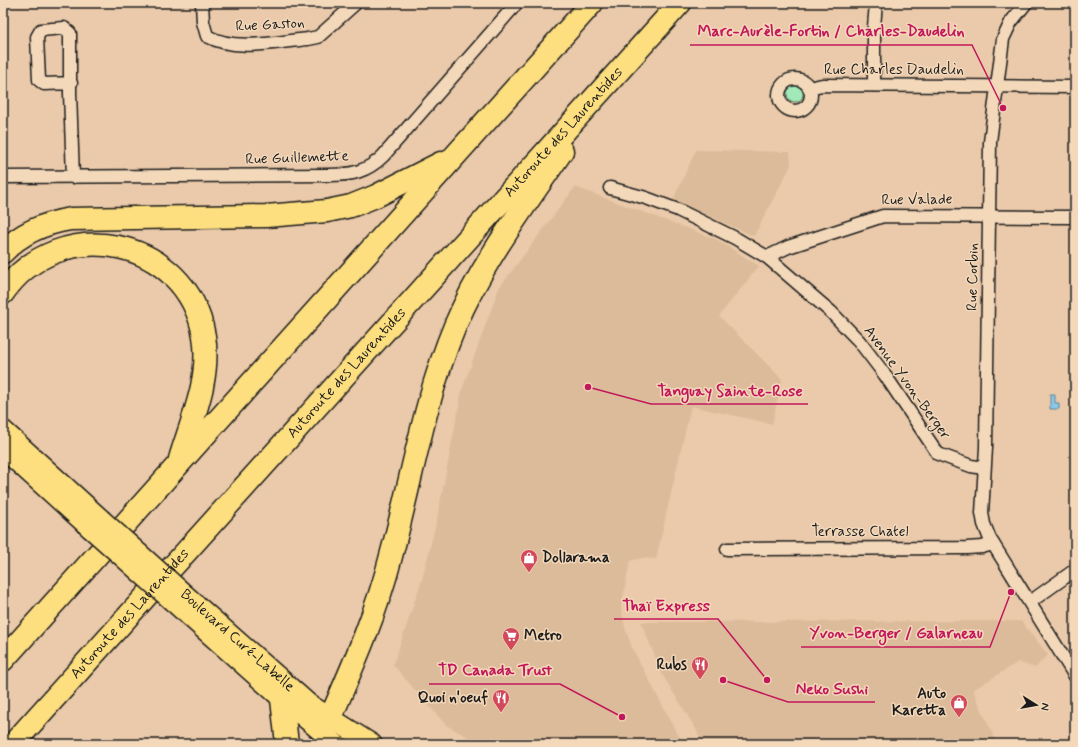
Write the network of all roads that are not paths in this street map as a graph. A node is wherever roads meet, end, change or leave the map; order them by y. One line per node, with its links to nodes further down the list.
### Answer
1 (202, 3): 2 (street, Rue Gaston)
2 (356, 3)
3 (517, 3): 16 (street, Rue Guillemette)
4 (592, 3): 14 (highway)
5 (680, 3): 8 (highway, Autoroute des Laurentides)
6 (876, 3): 10 (street)
7 (1026, 3): 11 (street, Rue Corbin)
8 (612, 79): 33 (highway, Autoroute des Laurentides); 37 (highway)
9 (71, 83): 9 (street); 16 (street)
10 (874, 85): 11 (street, Rue Charles Daudelin); 13 (street, Rue Charles Daudelin)
11 (997, 86): 12 (street, Rue Charles Daudelin); 18 (street, Rue Corbin)
12 (1075, 86)
13 (809, 88)
14 (455, 156): 20 (highway); 25 (highway)
15 (3, 177): 16 (street, Rue Guillemette)
16 (73, 177)
17 (610, 188): 21 (street, Avenue Yvon-Berger)
18 (990, 216): 19 (street, Rue Valade); 21 (street, Rue Valade); 26 (street, Rue Corbin)
19 (1075, 217)
20 (3, 252)
21 (767, 257): 26 (street, Avenue Yvon-Berger)
22 (3, 293): 25 (highway)
23 (3, 430): 27 (main road, Boulevard Curé-Labelle)
24 (3, 449): 27 (main road, Boulevard Curé-Labelle)
25 (178, 464): 34 (highway)
26 (984, 468): 28 (street)
27 (96, 524): 31 (main road, Boulevard Curé-Labelle, bridge)
28 (993, 544): 29 (street, Terrasse Chatel); 32 (street)
29 (727, 549)
30 (1075, 570): 32 (street)
31 (177, 596): 36 (main road, Boulevard Curé-Labelle); 37 (main road, Boulevard Curé-Labelle)
32 (1030, 602): 35 (street)
33 (91, 657): 38 (highway, Autoroute des Laurentides); 39 (highway)
34 (3, 660)
35 (1075, 676)
36 (282, 699): 37 (main road, Boulevard Curé-Labelle); 40 (highway)
37 (327, 735): 41 (main road, Boulevard Curé-Labelle)
38 (13, 744)
39 (30, 744)
40 (287, 744)
41 (372, 744)

